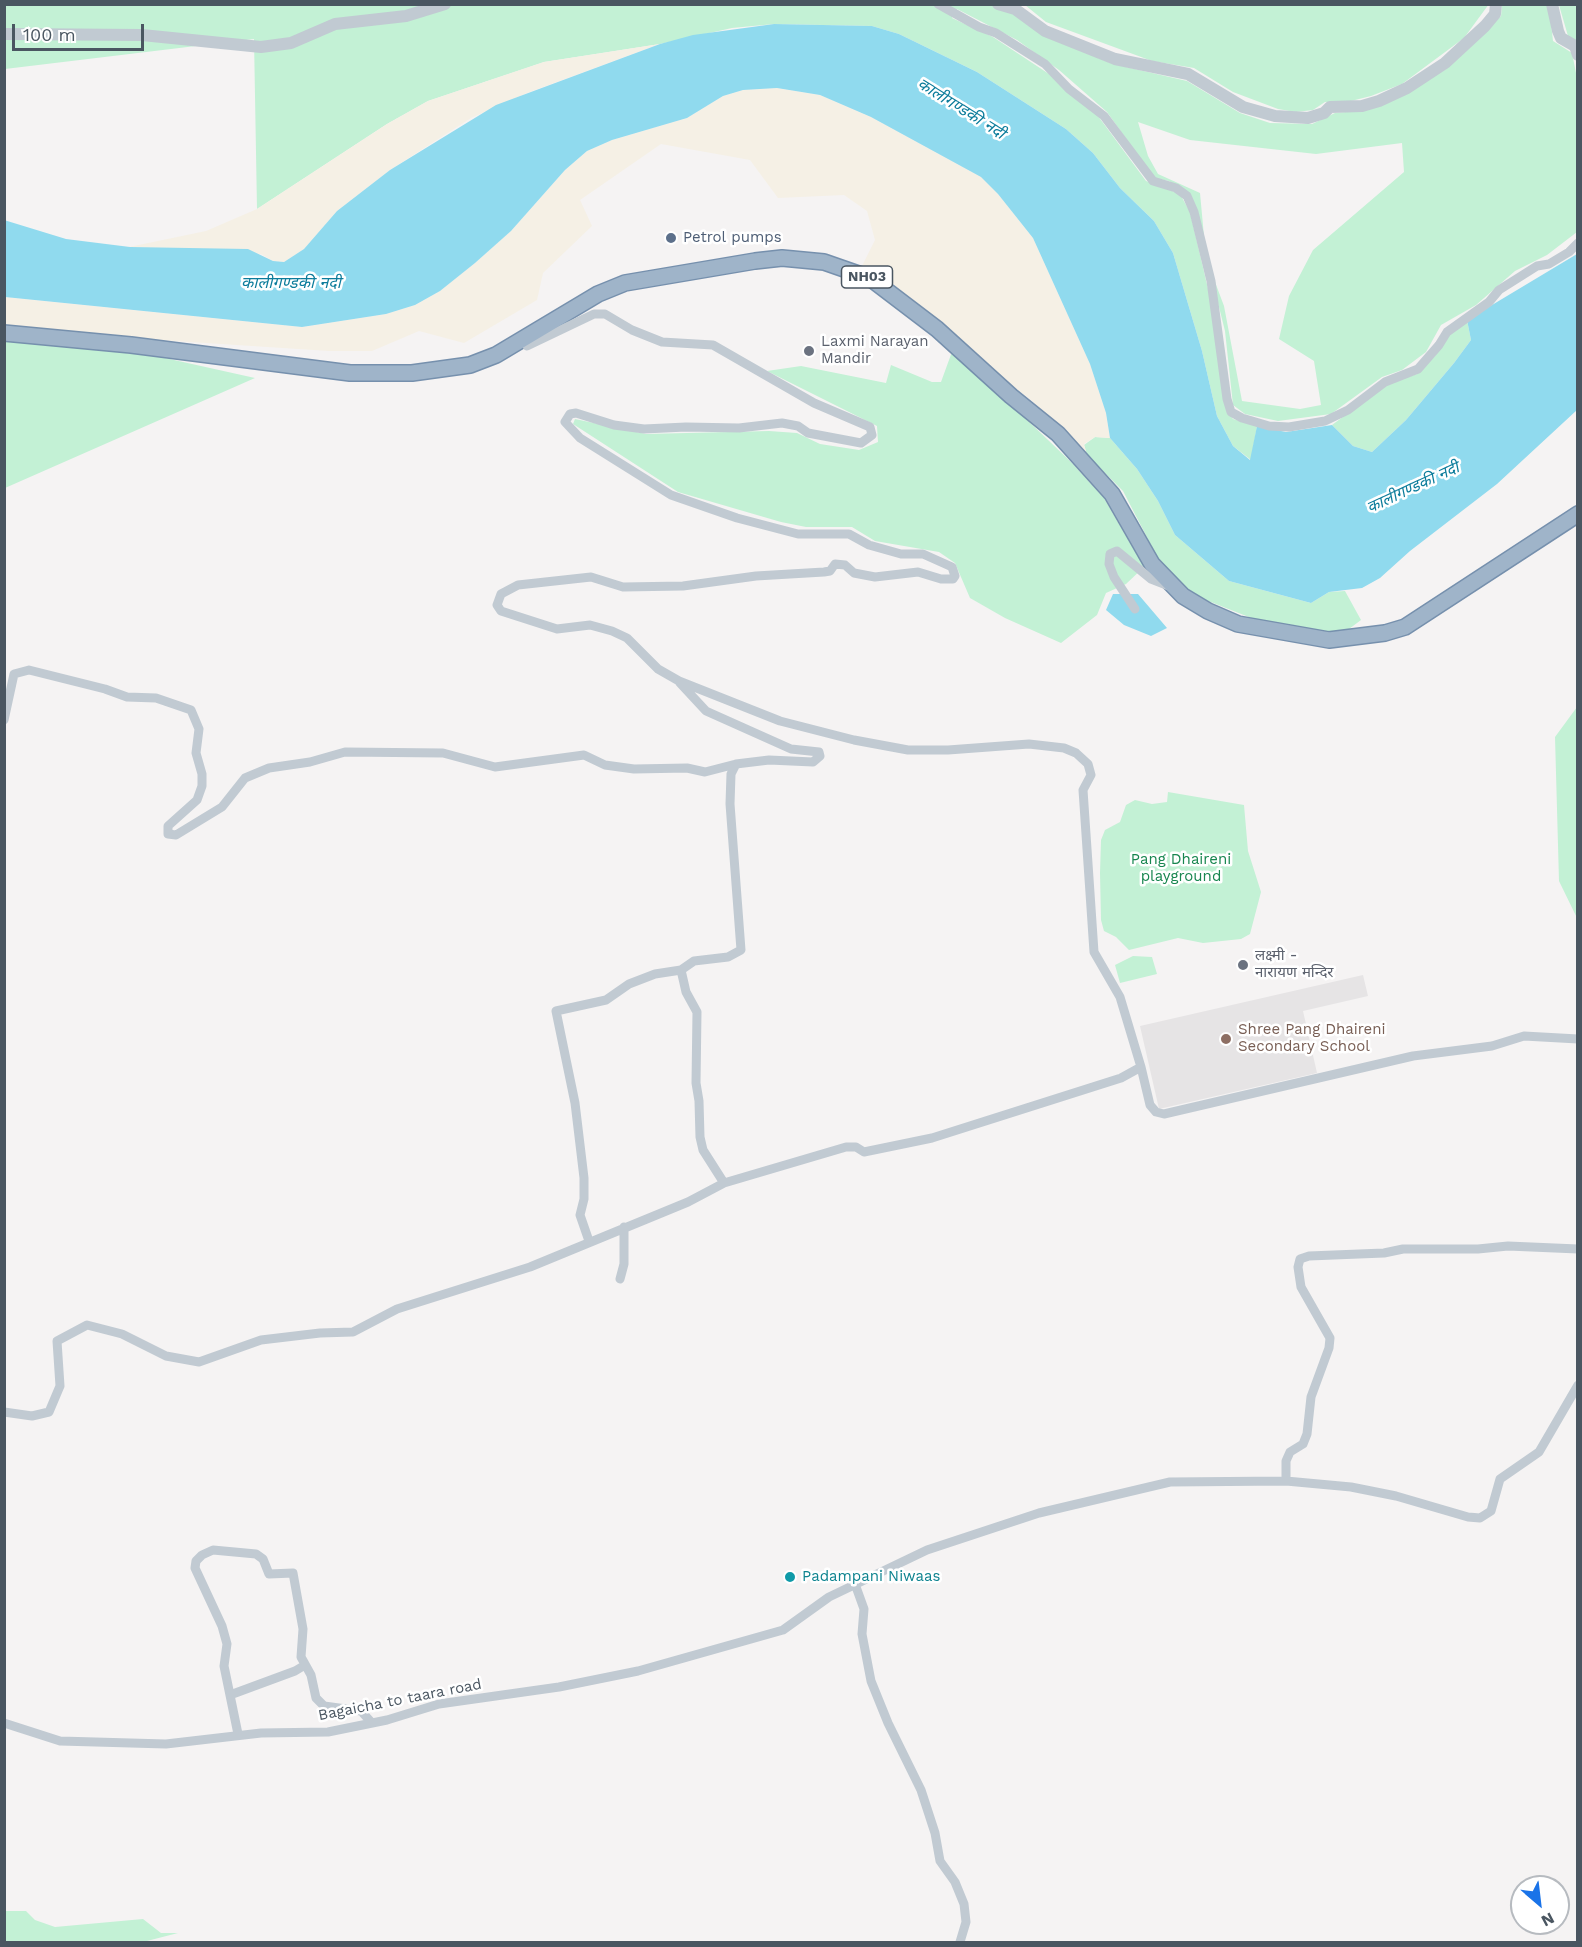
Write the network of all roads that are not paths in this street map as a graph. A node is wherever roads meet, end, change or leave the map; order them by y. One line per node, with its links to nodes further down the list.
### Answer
1 (445, 4): 6 (street)
2 (938, 4): 8 (street)
3 (998, 4): 4 (street)
4 (1496, 4)
5 (1552, 4): 7 (street)
6 (4, 34)
7 (1578, 55)
8 (1578, 243)
9 (4, 333): 10 (highway, NH03)
10 (524, 340): 12 (highway, NH03); 14 (street)
11 (1578, 514): 12 (highway, NH03)
12 (1183, 596): 13 (street)
13 (1135, 609)
14 (679, 681): 16 (street); 19 (street)
15 (4, 720): 16 (street)
16 (736, 764): 17 (street)
17 (681, 970): 20 (street); 22 (street)
18 (1578, 1039): 19 (street)
19 (1141, 1067): 20 (street)
20 (724, 1183): 21 (street)
21 (624, 1227): 22 (street); 24 (street)
22 (589, 1241): 26 (street)
23 (1578, 1249): 27 (street)
24 (621, 1279)
25 (1577, 1389): 27 (street, Bagaicha to taara road)
26 (4, 1412)
27 (1286, 1481): 28 (street, Bagaicha to taara road)
28 (855, 1584): 32 (street, Bagaicha to taara road); 34 (street)
29 (305, 1665): 30 (street); 30 (street); 32 (street)
30 (230, 1695): 33 (street)
31 (4, 1723): 33 (street, Bagaicha to taara road)
32 (372, 1723): 33 (street, Bagaicha to taara road)
33 (238, 1734)
34 (960, 1942)

